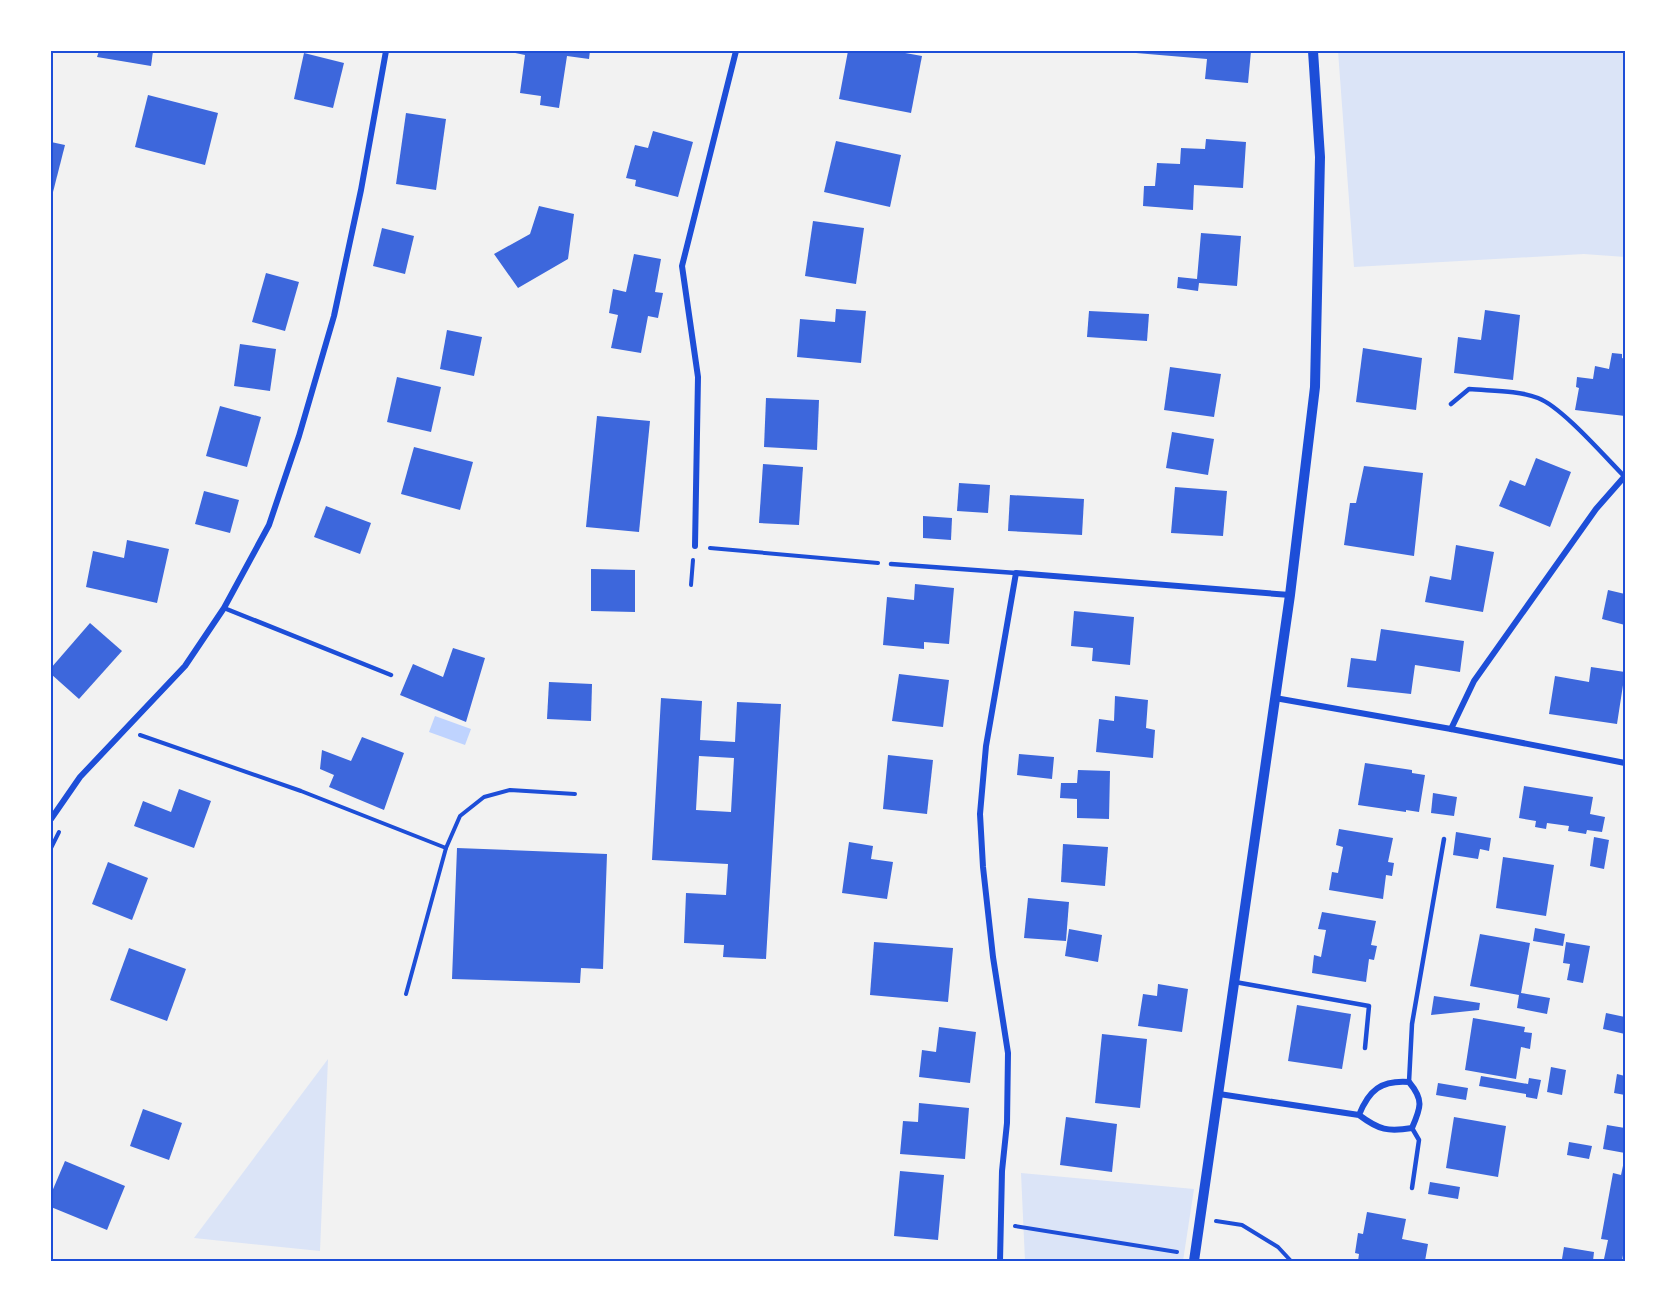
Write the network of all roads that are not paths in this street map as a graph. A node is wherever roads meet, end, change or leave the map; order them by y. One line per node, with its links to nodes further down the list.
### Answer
1 (386, 51): 10 (street)
2 (736, 51): 6 (street)
3 (1313, 51): 9 (street)
4 (1451, 404): 5 (lane)
5 (1625, 477): 13 (street)
6 (695, 546)
7 (891, 564): 8 (lane)
8 (1016, 573): 9 (street); 25 (street)
9 (1290, 595): 12 (street)
10 (224, 608): 11 (lane); 15 (street)
11 (391, 675)
12 (1275, 698): 13 (street); 17 (street)
13 (1451, 729): 14 (street)
14 (1625, 763)
15 (51, 819)
16 (1444, 840): 19 (lane)
17 (1235, 982): 18 (lane); 20 (street)
18 (1365, 1048)
19 (1409, 1082): 21 (street); 22 (street)
20 (1219, 1094): 21 (street); 24 (street)
21 (1359, 1115): 22 (street)
22 (1412, 1128): 23 (lane)
23 (1412, 1188)
24 (1194, 1258)
25 (1000, 1261)

